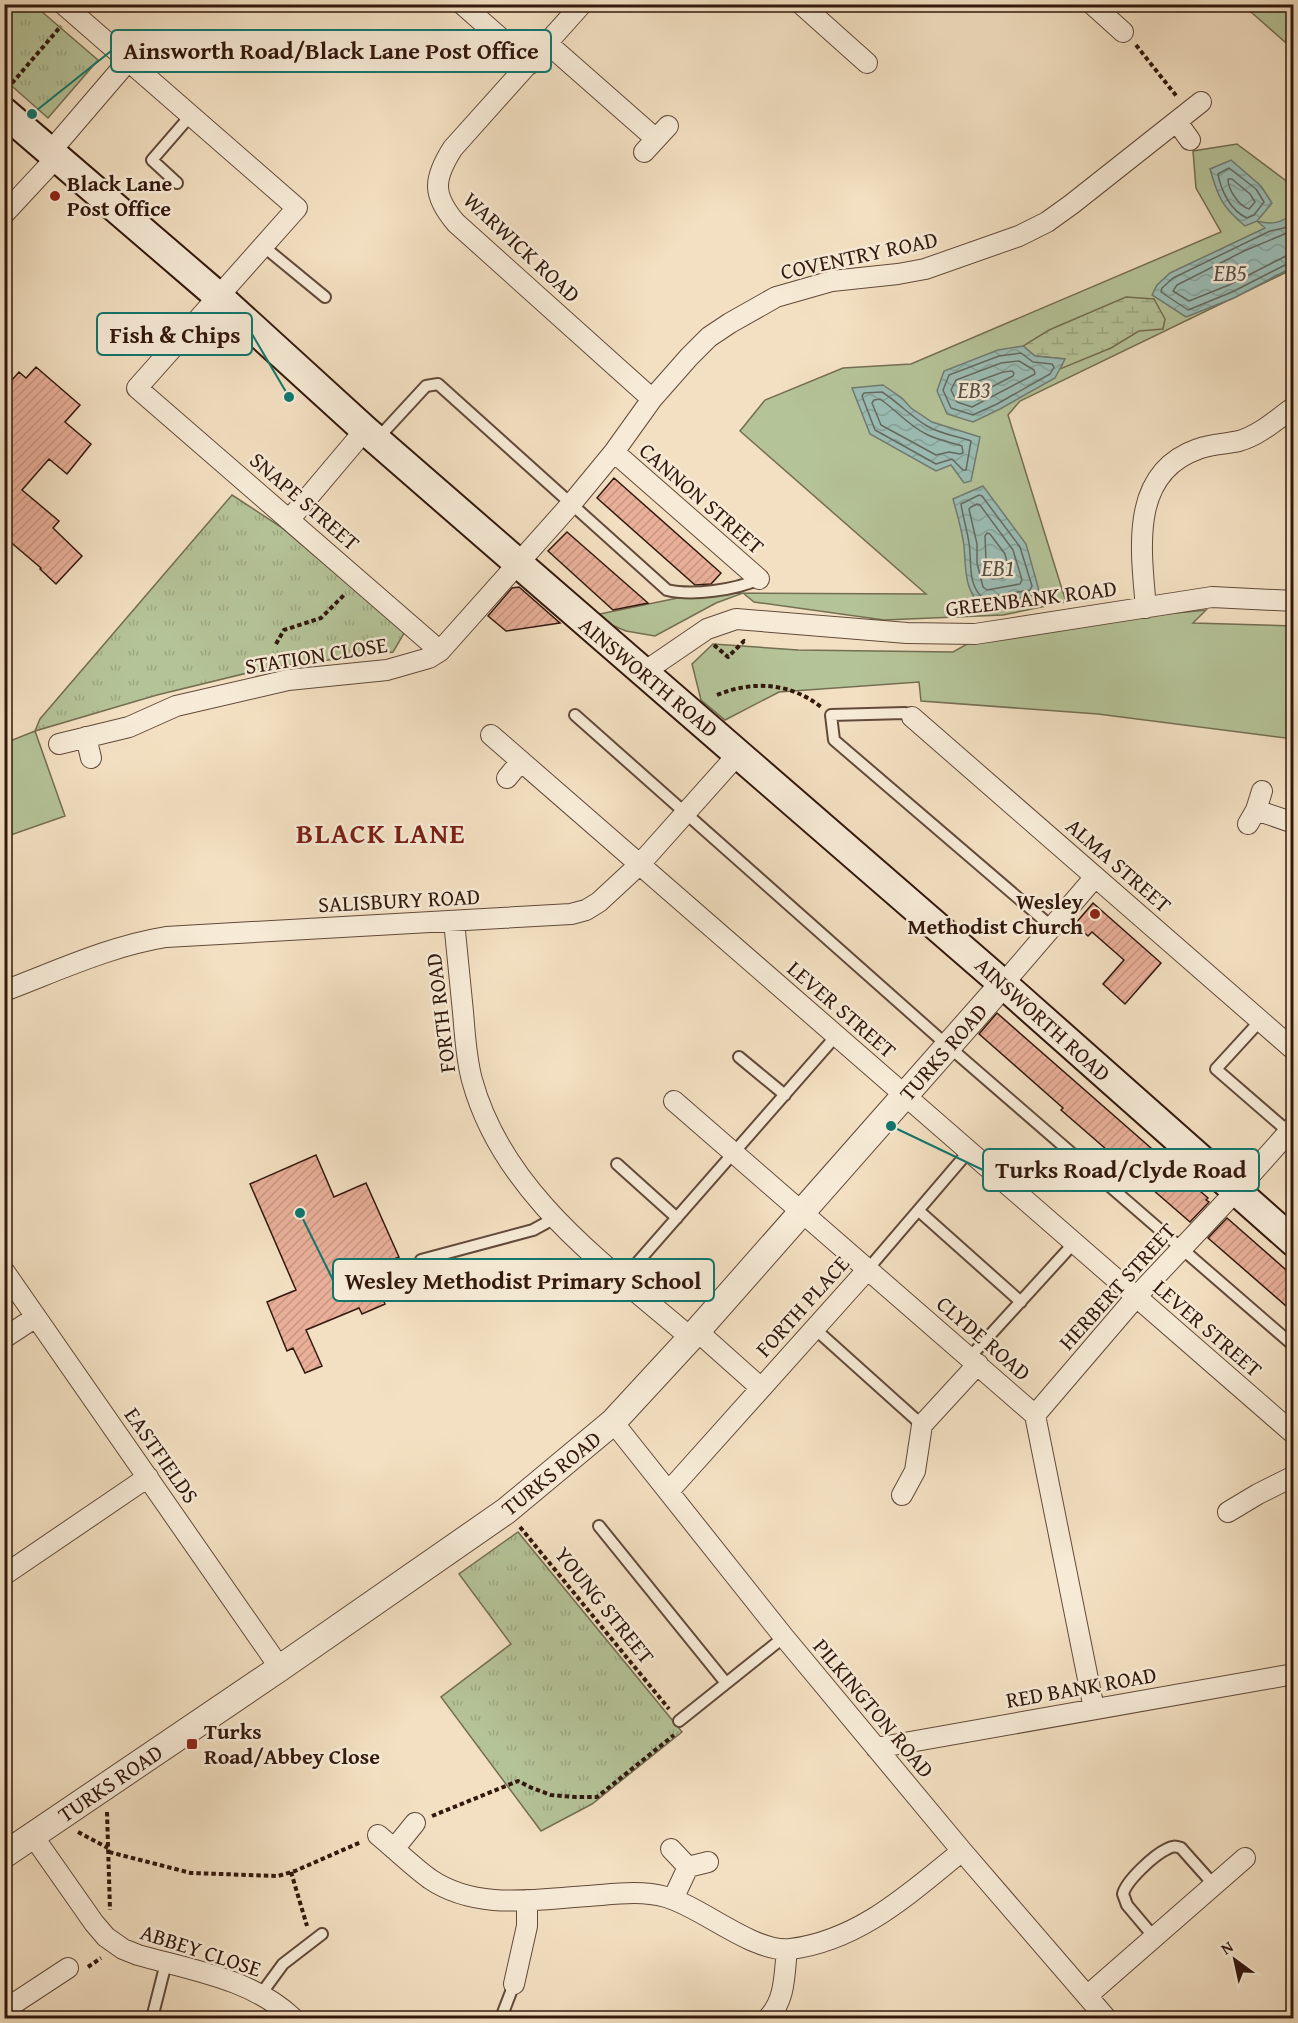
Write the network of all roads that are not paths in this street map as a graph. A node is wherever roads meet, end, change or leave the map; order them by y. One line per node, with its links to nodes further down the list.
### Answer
1 (462, 4): 10 (street)
2 (582, 4): 7 (street, WARWICK ROAD)
3 (801, 4): 9 (street)
4 (1092, 4): 6 (street)
5 (72, 7): 8 (street)
6 (1124, 32)
7 (548, 44): 10 (street, WARWICK ROAD); 13 (street)
8 (128, 60): 12 (street); 15 (street)
9 (867, 63)
10 (530, 64): 21 (street, WARWICK ROAD)
11 (4, 112): 15 (main road, AINSWORTH ROAD)
12 (191, 115): 16 (lane); 18 (street)
13 (656, 139)
14 (1191, 140): 21 (street, COVENTRY ROAD)
15 (53, 155): 17 (street); 19 (main road, AINSWORTH ROAD)
16 (177, 183)
17 (4, 214)
18 (263, 246): 19 (street); 20 (lane)
19 (218, 296): 23 (main road, AINSWORTH ROAD); 26 (street, SNAPE STREET)
20 (325, 297)
21 (652, 399): 24 (street, COVENTRY ROAD)
22 (1293, 407): 30 (street)
23 (371, 435): 25 (lane); 26 (street); 27 (main road, AINSWORTH ROAD)
24 (614, 452): 25 (street, COVENTRY ROAD); 28 (street, CANNON STREET)
25 (572, 502): 27 (street, COVENTRY ROAD); 28 (lane)
26 (289, 520): 31 (street, SNAPE STREET)
27 (519, 564): 31 (street, STATION CLOSE); 32 (main road, AINSWORTH ROAD)
28 (759, 579)
29 (1293, 601): 30 (street, GREENBANK ROAD)
30 (1146, 608): 32 (street, GREENBANK ROAD)
31 (440, 651): 36 (street, STATION CLOSE)
32 (644, 672): 38 (main road, AINSWORTH ROAD)
33 (575, 715): 43 (lane)
34 (912, 717): 46 (street, ALMA STREET); 48 (lane)
35 (491, 735): 40 (street, LEVER STREET)
36 (86, 737): 37 (street, STATION CLOSE); 39 (street)
37 (59, 744)
38 (739, 753): 43 (street, SALISBURY ROAD); 49 (main road, AINSWORTH ROAD)
39 (92, 758)
40 (521, 761): 41 (street); 45 (street, LEVER STREET)
41 (507, 778)
42 (1255, 808): 44 (street)
43 (685, 814): 45 (street, SALISBURY ROAD); 53 (lane)
44 (1293, 823)
45 (640, 864): 47 (street, SALISBURY ROAD); 52 (street, LEVER STREET)
46 (1095, 876): 48 (street); 51 (street, ALMA STREET)
47 (454, 921): 50 (street, SALISBURY ROAD); 66 (street, FORTH ROAD)
48 (1052, 927): 49 (street)
49 (1003, 984): 53 (street, TURKS ROAD); 63 (main road, AINSWORTH ROAD)
50 (4, 991)
51 (1260, 1021): 54 (street, ALMA STREET); 59 (lane)
52 (836, 1036): 56 (lane); 57 (street, LEVER STREET)
53 (948, 1046): 57 (street, TURKS ROAD); 70 (lane)
54 (1293, 1050)
55 (740, 1057): 56 (lane)
56 (785, 1095): 61 (lane)
57 (905, 1096): 60 (street, LEVER STREET); 65 (street, TURKS ROAD)
58 (674, 1101): 61 (street, CLYDE ROAD)
59 (1292, 1131): 63 (street, HERBERT STREET)
60 (969, 1151): 64 (lane, FORTH PLACE); 69 (street, LEVER STREET)
61 (734, 1153): 65 (street, CLYDE ROAD); 67 (lane)
62 (618, 1164): 67 (lane)
63 (1236, 1191): 68 (main road, AINSWORTH ROAD); 70 (street, HERBERT STREET)
64 (919, 1211): 72 (lane, FORTH PLACE); 76 (lane)
65 (801, 1212): 72 (street, CLYDE ROAD); 79 (street, TURKS ROAD)
66 (555, 1218): 71 (lane); 74 (street, FORTH ROAD)
67 (677, 1218): 74 (lane)
68 (1293, 1242)
69 (1074, 1243): 75 (street, LEVER STREET); 76 (lane)
70 (1182, 1248): 75 (street, HERBERT STREET); 81 (lane)
71 (421, 1260)
72 (868, 1269): 78 (street, FORTH PLACE); 82 (street, CLYDE ROAD)
73 (4, 1271): 77 (street, EASTFIELDS)
74 (623, 1279): 79 (street, FORTH ROAD)
75 (1136, 1297): 84 (street, HERBERT STREET); 87 (street, LEVER STREET)
76 (1021, 1302): 82 (lane)
77 (36, 1317): 80 (street); 89 (street, EASTFIELDS)
78 (814, 1328): 83 (street, FORTH PLACE); 86 (lane)
79 (694, 1334): 83 (street, FORTH ROAD); 85 (street, TURKS ROAD)
80 (4, 1338)
81 (1293, 1346)
82 (974, 1361): 84 (street, CLYDE ROAD); 86 (street)
83 (761, 1388): 90 (street, FORTH PLACE)
84 (1035, 1415): 99 (street, CLYDE ROAD)
85 (613, 1422): 90 (street, PILKINGTON ROAD); 96 (street, TURKS ROAD)
86 (922, 1425): 91 (street)
87 (1293, 1434)
88 (1293, 1476): 92 (street)
89 (148, 1477): 94 (street); 96 (street, EASTFIELDS)
90 (669, 1491): 95 (street, PILKINGTON ROAD)
91 (902, 1495)
92 (1228, 1512)
93 (599, 1526): 98 (lane)
94 (4, 1575)
95 (784, 1637): 98 (lane); 101 (street, PILKINGTON ROAD)
96 (280, 1668): 104 (street, TURKS ROAD)
97 (1293, 1674): 99 (street, RED BANK ROAD)
98 (726, 1683): 100 (lane)
99 (1094, 1709): 101 (street, RED BANK ROAD)
100 (679, 1721)
101 (876, 1748): 107 (street, PILKINGTON ROAD)
102 (415, 1823): 105 (street)
103 (378, 1835): 105 (street)
104 (33, 1836): 108 (street, TURKS ROAD); 118 (street, ABBEY CLOSE)
105 (394, 1848): 114 (street)
106 (671, 1849): 111 (street)
107 (962, 1851): 117 (street); 122 (street, PILKINGTON ROAD)
108 (4, 1855)
109 (1245, 1858): 112 (street)
110 (708, 1862): 111 (street)
111 (688, 1867): 113 (street)
112 (1214, 1885): 116 (street); 116 (lane)
113 (674, 1899): 114 (street); 117 (street)
114 (527, 1900): 120 (street)
115 (322, 1934): 121 (lane)
116 (1154, 1937): 122 (street)
117 (787, 1950): 127 (street)
118 (166, 1963): 121 (street, ABBEY CLOSE); 124 (lane)
119 (68, 1968): 123 (street)
120 (514, 1983): 126 (lane)
121 (261, 1994): 125 (street, ABBEY CLOSE)
122 (1087, 1996): 128 (street, PILKINGTON ROAD)
123 (4, 2010)
124 (152, 2019)
125 (293, 2019)
126 (501, 2019)
127 (768, 2019)
128 (1106, 2019)

